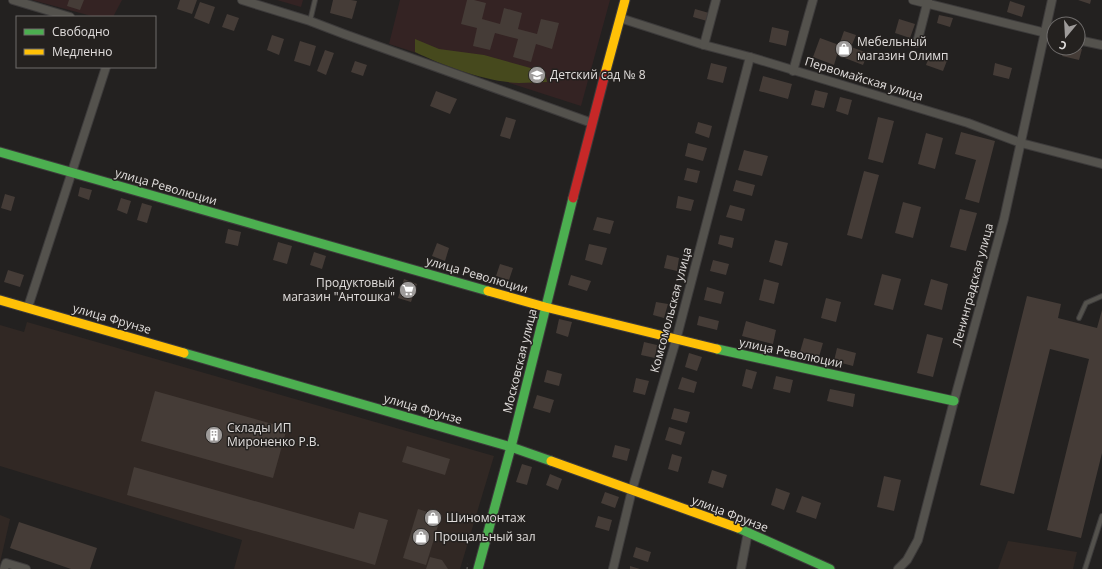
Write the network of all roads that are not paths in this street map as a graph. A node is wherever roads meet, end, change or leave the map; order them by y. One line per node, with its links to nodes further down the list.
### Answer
1 (13, 0): 10 (street)
2 (242, 0): 12 (street)
3 (315, 0): 12 (lane)
4 (625, 0): 11 (street, Московская улица)
5 (716, 0): 16 (street)
6 (813, 0): 20 (street)
7 (913, 0): 9 (street)
8 (1052, 0): 13 (street, Ленинградская улица)
9 (928, 2): 13 (street); 15 (street)
10 (67, 16)
11 (620, 18): 16 (street, Первомайская улица); 21 (street, Московская улица)
12 (310, 21): 21 (street)
13 (1045, 33): 22 (street, Ленинградская улица)
14 (1086, 42): 17 (street)
15 (917, 43)
16 (704, 44): 18 (street, Первомайская улица)
17 (1102, 45)
18 (750, 57): 20 (street, Первомайская улица); 31 (street, Комсомольская улица)
19 (106, 68): 25 (street)
20 (793, 71): 22 (street, Первомайская улица)
21 (592, 122): 29 (street, Московская улица)
22 (1021, 143): 24 (street, Первомайская улица); 32 (street, Ленинградская улица)
23 (0, 152): 25 (street, улица Революции)
24 (1102, 164)
25 (72, 172): 28 (street); 29 (street, улица Революции)
26 (1102, 296): 30 (lane)
27 (0, 300): 28 (street, улица Фрунзе)
28 (28, 307): 33 (street, улица Фрунзе)
29 (545, 307): 31 (street, улица Революции); 33 (street, Московская улица)
30 (1080, 318)
31 (676, 340): 32 (street, улица Революции); 34 (street, Комсомольская улица)
32 (954, 401): 43 (street, Ленинградская улица)
33 (511, 447): 34 (street, улица Фрунзе); 39 (street, Московская улица)
34 (632, 490): 36 (street, улица Фрунзе); 40 (street, Комсомольская улица)
35 (1102, 516): 44 (lane)
36 (748, 532): 41 (street); 42 (street, улица Фрунзе)
37 (4, 569): 38 (street)
38 (26, 569)
39 (478, 569)
40 (613, 569)
41 (741, 569)
42 (830, 569)
43 (898, 569)
44 (1085, 569)

